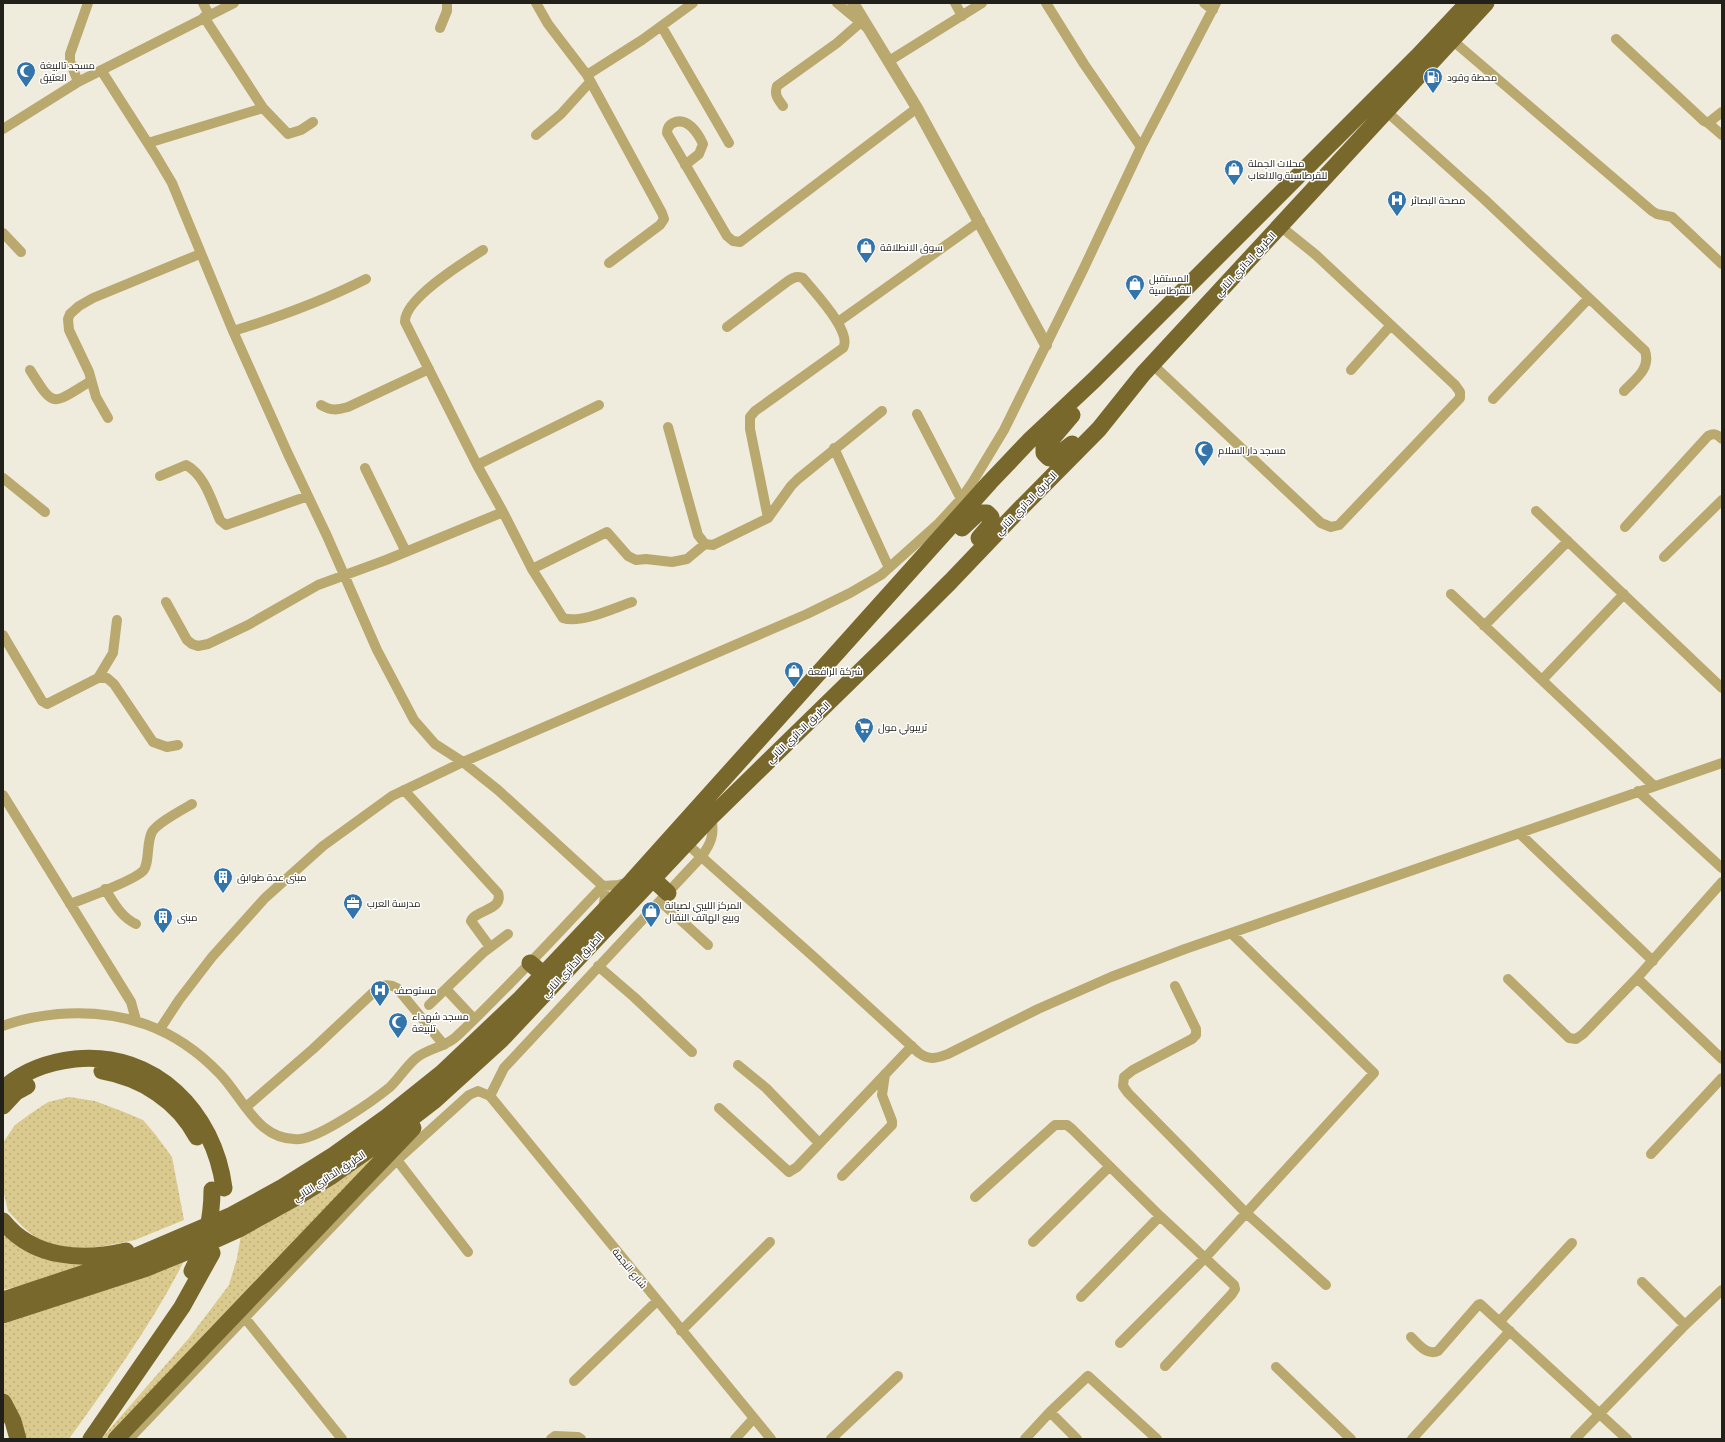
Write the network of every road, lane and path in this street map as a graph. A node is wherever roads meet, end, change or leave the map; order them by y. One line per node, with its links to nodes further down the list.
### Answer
1 (88, 3): 27 (street)
2 (203, 3): 16 (street)
3 (234, 3): 16 (street)
4 (447, 3): 20 (street)
5 (536, 3): 26 (street)
6 (693, 3): 19 (street)
7 (837, 3): 18 (street)
8 (853, 3): 21 (street)
9 (955, 3): 17 (street)
10 (982, 3): 17 (street)
11 (1046, 3): 41 (street)
12 (1204, 3): 15 (street)
13 (1468, 3): 33 (highway, الطريق الدائري الثاني)
14 (1486, 3): 22 (highway, الطريق الدائري الثاني)
15 (1215, 7): 41 (street)
16 (207, 16): 25 (street); 29 (street)
17 (962, 16): 24 (street)
18 (861, 22): 21 (street); 28 (street)
19 (662, 27): 26 (street); 40 (street)
20 (440, 28)
21 (871, 31): 24 (street)
22 (1452, 40): 31 (highway, الطريق الدائري الثاني); 50 (street)
23 (1616, 40): 35 (street)
24 (889, 62): 30 (street)
25 (101, 70): 27 (street); 39 (street)
26 (589, 79): 37 (street); 49 (street)
27 (78, 82): 36 (street)
28 (783, 106)
29 (263, 108): 34 (street); 39 (street)
30 (917, 108): 42 (street); 43 (street)
31 (1386, 111): 44 (highway, الطريق الدائري الثاني); 52 (street)
32 (1722, 112): 35 (street)
33 (1361, 113): 59 (highway); 97 (highway, الطريق الدائري الثاني)
34 (313, 122)
35 (1708, 123): 38 (street)
36 (3, 129)
37 (536, 134)
38 (1722, 135)
39 (148, 143): 48 (street)
40 (729, 143)
41 (1141, 147): 57 (street)
42 (685, 165)
43 (980, 221): 53 (street); 57 (street)
44 (1280, 226): 54 (street); 59 (highway, الطريق الدائري الثاني)
45 (3, 233): 47 (street)
46 (483, 250): 58 (street)
47 (21, 252)
48 (200, 254): 56 (street); 62 (street)
49 (609, 263)
50 (1722, 264)
51 (366, 279): 56 (street)
52 (1589, 298): 63 (street); 64 (street)
53 (838, 322): 55 (street); 83 (street)
54 (1391, 325): 59 (street); 61 (street)
55 (727, 326)
56 (233, 331): 77 (street)
57 (1046, 345): 78 (street)
58 (429, 369): 65 (street); 73 (street)
59 (1147, 369): 100 (highway, الطريق الدائري الثاني)
60 (30, 370): 62 (street)
61 (1351, 370)
62 (91, 381): 69 (street)
63 (1624, 391)
64 (1493, 399)
65 (321, 405)
66 (599, 406): 73 (street)
67 (882, 411): 72 (street)
68 (917, 414): 78 (street)
69 (108, 418)
70 (668, 427): 86 (street)
71 (1722, 439): 84 (street)
72 (834, 448): 83 (street); 89 (street)
73 (477, 465): 82 (street)
74 (365, 468): 87 (street)
75 (160, 476): 77 (street)
76 (3, 478): 81 (street)
77 (308, 496): 91 (street)
78 (961, 499): 89 (street)
79 (1722, 500): 88 (street)
80 (1536, 511): 85 (street)
81 (45, 512)
82 (503, 512): 87 (street); 90 (street)
83 (768, 518): 86 (street)
84 (1625, 527)
85 (1568, 542): 93 (street); 98 (street)
86 (705, 544): 90 (street)
87 (406, 552): 91 (street)
88 (1664, 557)
89 (889, 568): 105 (street)
90 (532, 569): 95 (street)
91 (345, 575): 94 (street); 105 (street)
92 (1451, 594): 98 (street)
93 (1624, 594): 102 (street); 103 (street)
94 (166, 602)
95 (632, 602)
96 (117, 620): 101 (street)
97 (863, 625): 100 (highway); 118 (highway, الطريق الدائري الثاني)
98 (1484, 626): 102 (street)
99 (3, 635): 101 (street)
100 (882, 650): 112 (highway, الطريق الدائري الثاني)
101 (98, 678): 104 (street)
102 (1542, 680): 107 (street)
103 (1722, 688)
104 (178, 745)
105 (463, 762): 108 (street); 120 (street)
106 (1722, 763): 107 (street)
107 (1654, 786): 109 (street)
108 (404, 790): 129 (street); 142 (street)
109 (1638, 791): 113 (street); 116 (street)
110 (3, 795): 123 (street)
111 (192, 804): 121 (street)
112 (710, 817): 114 (highway, الطريق الدائري الثاني); 115 (street)
113 (1519, 834): 126 (street); 130 (street)
114 (686, 843): 115 (street); 117 (highway, الطريق الدائري الثاني)
115 (701, 857): 122 (street); 144 (street)
116 (1722, 868)
117 (653, 879): 122 (highway); 147 (highway, الطريق الدائري الثاني)
118 (632, 881): 120 (street); 124 (highway, الطريق الدائري الثاني)
119 (1722, 882): 130 (street)
120 (603, 886): 124 (street); 131 (street)
121 (105, 889): 123 (street); 125 (street)
122 (664, 897): 128 (street); 132 (street)
123 (70, 904): 140 (street)
124 (603, 911): 133 (highway, الطريق الدائري الثاني)
125 (136, 924)
126 (1231, 933): 144 (street); 163 (street)
127 (508, 934): 129 (street)
128 (708, 945)
129 (490, 947): 137 (street)
130 (1653, 960): 134 (street)
131 (530, 963): 133 (highway); 139 (street)
132 (598, 966): 145 (street); 152 (street)
133 (543, 974): 166 (highway, الطريق الدائري الثاني)
134 (1637, 978): 135 (street); 146 (street)
135 (1508, 979)
136 (1175, 986): 163 (street)
137 (446, 989): 138 (street); 139 (street)
138 (429, 1005)
139 (474, 1019): 143 (street)
140 (136, 1020): 141 (street); 142 (street)
141 (3, 1026)
142 (160, 1029): 154 (street)
143 (444, 1045): 154 (street); 154 (street)
144 (912, 1046): 149 (street)
145 (692, 1052)
146 (1722, 1059)
147 (481, 1060): 178 (highway, الطريق الدائري الثاني); 197 (highway)
148 (738, 1065): 156 (street)
149 (885, 1074): 156 (street); 160 (street)
150 (1722, 1078): 157 (street)
151 (3, 1089): 161 (highway)
152 (490, 1096): 158 (street); 177 (street, شارع النجمة)
153 (3, 1106): 161 (highway)
154 (246, 1107)
155 (719, 1108): 156 (street)
156 (819, 1144)
157 (1651, 1154)
158 (397, 1160): 170 (street); 179 (street)
159 (1109, 1167): 162 (street); 164 (street); 168 (street)
160 (842, 1176)
161 (218, 1189): 195 (highway, bridge); 196 (highway)
162 (975, 1197)
163 (1245, 1212): 171 (street); 173 (street)
164 (1160, 1216): 171 (street); 175 (street)
165 (3, 1221): 166 (highway)
166 (185, 1237): 176 (highway, الطريق الدائري الثاني)
167 (770, 1242): 182 (street)
168 (1033, 1242)
169 (1572, 1243): 180 (street)
170 (468, 1252)
171 (1205, 1258): 185 (street); 186 (street)
172 (1642, 1282): 181 (street)
173 (1326, 1285)
174 (1722, 1290): 181 (street)
175 (1081, 1297)
176 (3, 1300)
177 (657, 1301): 182 (street, شارع النجمة); 189 (street)
178 (3, 1315)
179 (245, 1318): 198 (street); 199 (street)
180 (1500, 1322): 183 (street); 184 (street)
181 (1685, 1325): 192 (street)
182 (681, 1331): 193 (street, شارع النجمة)
183 (1510, 1331): 192 (street); 209 (street)
184 (1411, 1337)
185 (1120, 1343)
186 (1165, 1366)
187 (1276, 1367): 208 (street)
188 (898, 1376): 204 (street)
189 (574, 1381)
190 (3, 1402): 194 (highway)
191 (1050, 1412): 205 (street); 206 (street); 207 (street)
192 (1599, 1412): 210 (street); 211 (street)
193 (754, 1418): 202 (street); 203 (street, شارع النجمة)
194 (18, 1439)
195 (78, 1439)
196 (91, 1439)
197 (116, 1439)
198 (129, 1439)
199 (342, 1439)
200 (551, 1439): 201 (street)
201 (581, 1439)
202 (735, 1439)
203 (771, 1439)
204 (831, 1439)
205 (1025, 1439)
206 (1077, 1439)
207 (1156, 1439)
208 (1351, 1439)
209 (1412, 1439)
210 (1575, 1439)
211 (1627, 1439)

